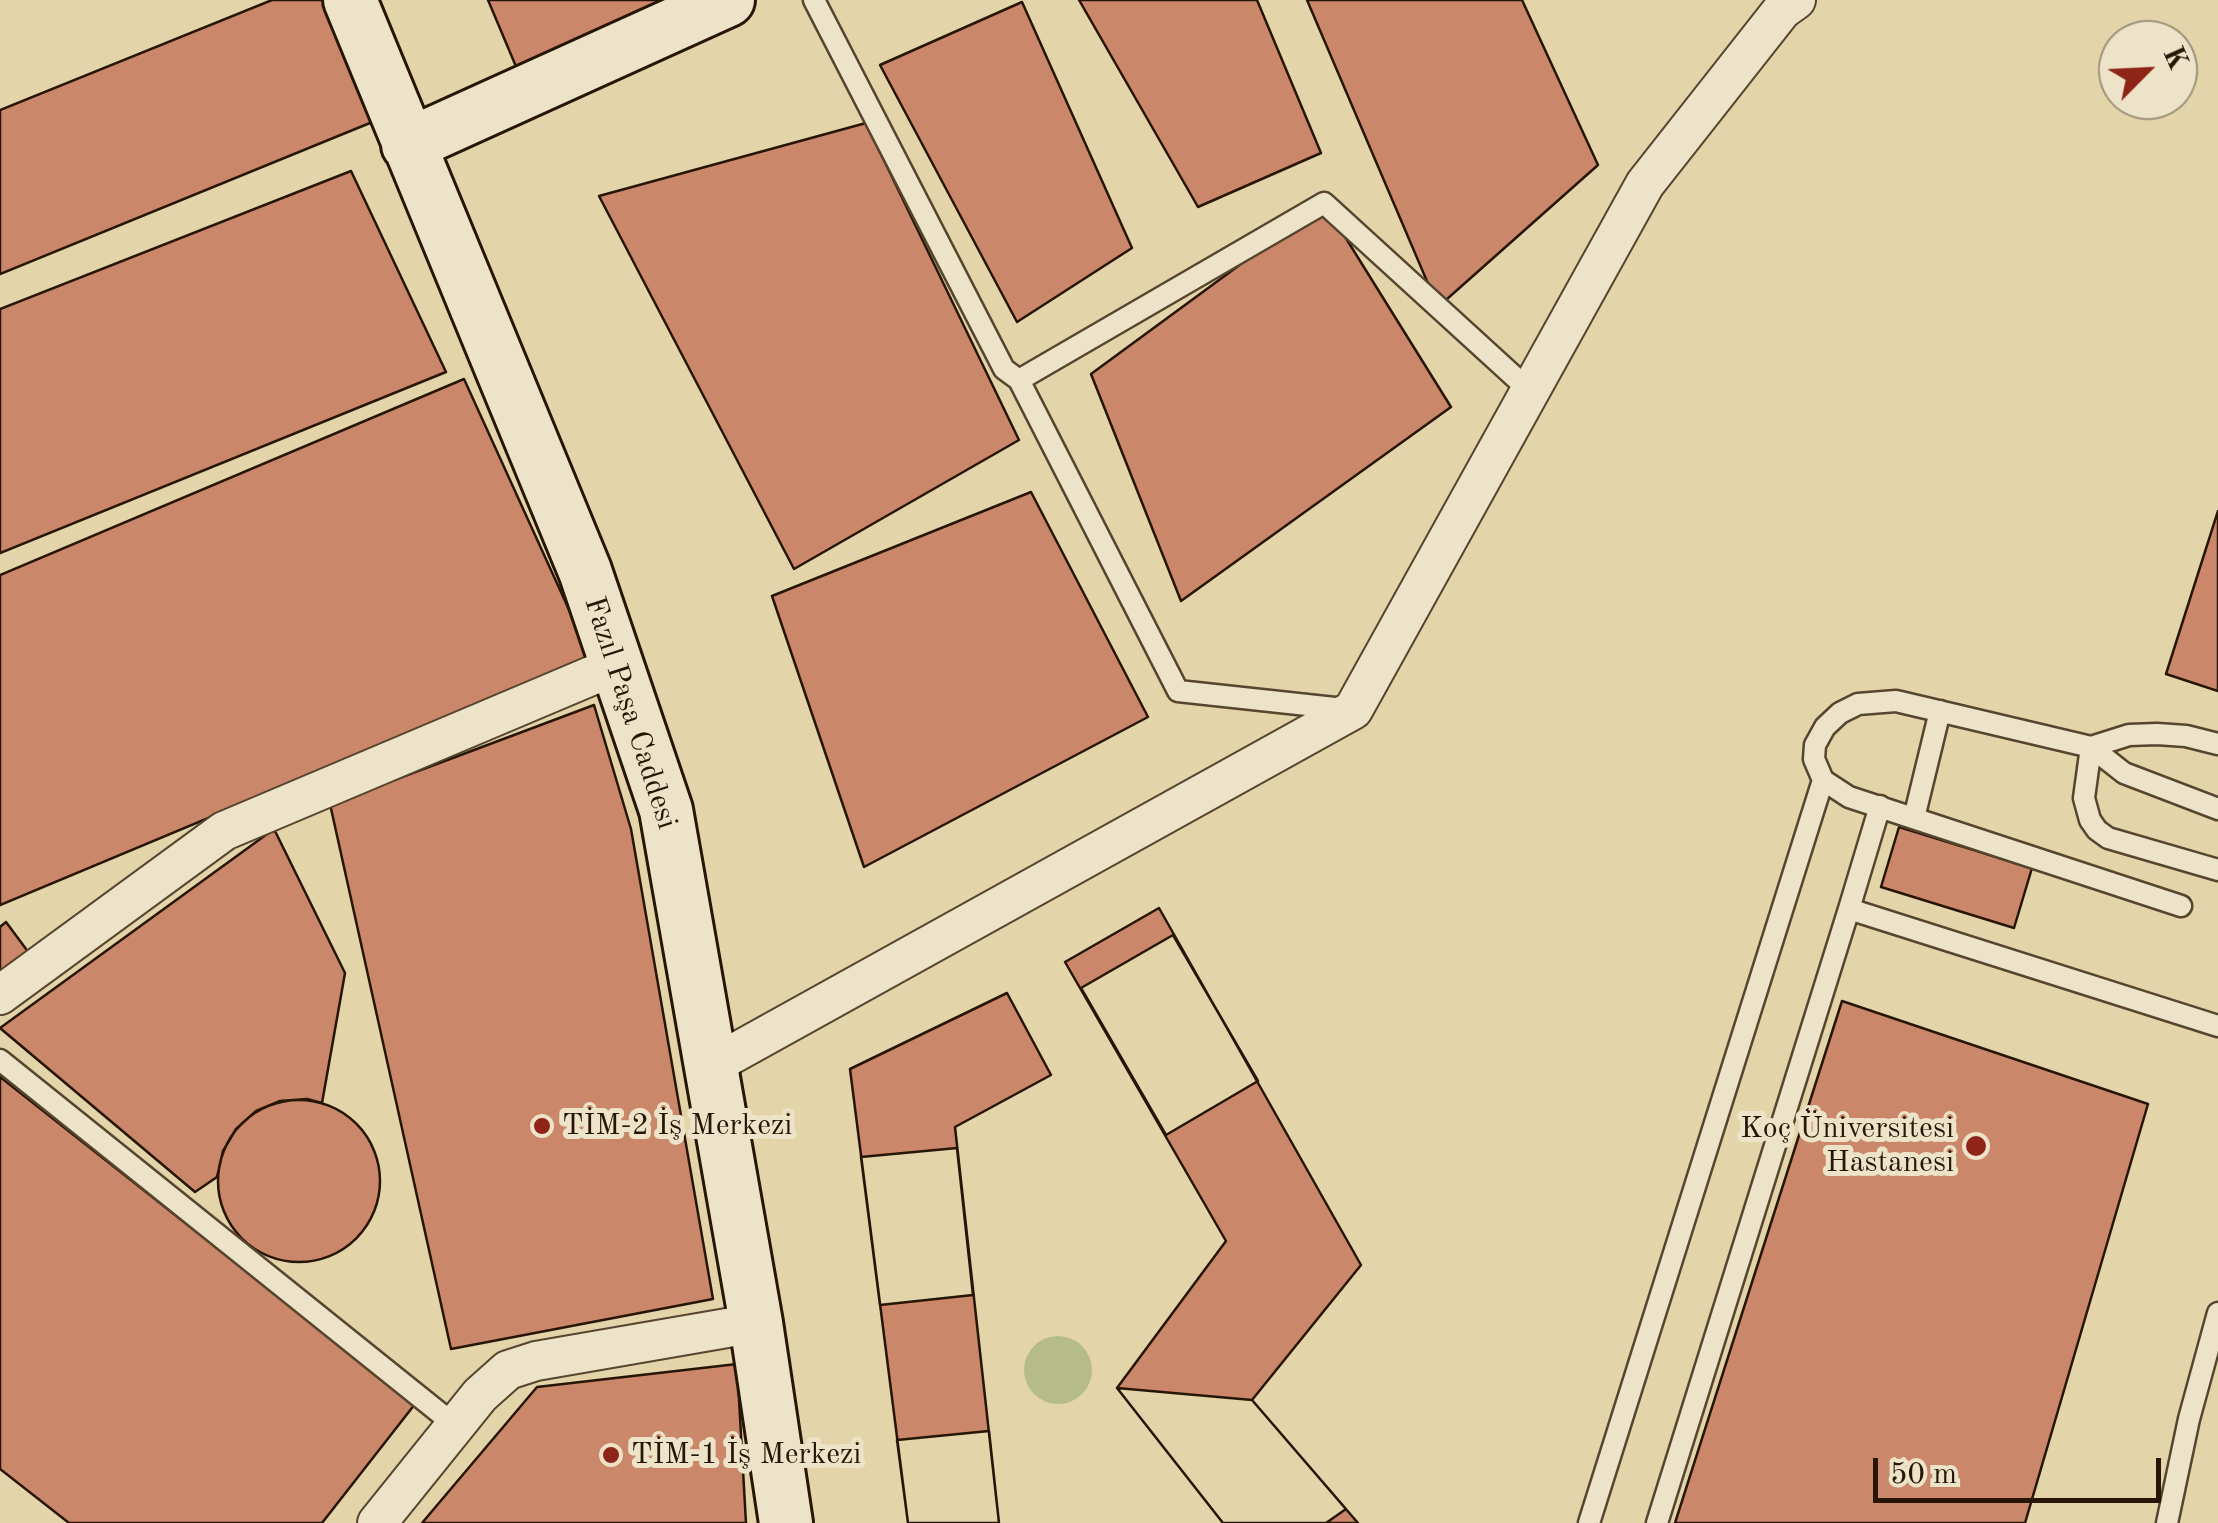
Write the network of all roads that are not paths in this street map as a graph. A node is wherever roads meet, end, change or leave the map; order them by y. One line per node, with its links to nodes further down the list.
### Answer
1 (350, 0): 5 (street, Fazıl Paşa Caddesi)
2 (728, 0): 5 (street)
3 (814, 0): 6 (lane)
4 (1796, 0): 7 (street)
5 (408, 144): 8 (street, Fazıl Paşa Caddesi)
6 (1019, 380): 7 (lane); 9 (lane)
7 (1530, 391): 9 (street)
8 (617, 665): 20 (street); 23 (street, Fazıl Paşa Caddesi)
9 (1353, 710): 23 (street)
10 (1940, 711): 12 (lane); 13 (lane); 16 (lane)
11 (2218, 744): 12 (lane)
12 (2091, 747): 15 (lane); 17 (lane)
13 (1823, 780): 14 (lane); 29 (lane)
14 (1880, 806): 16 (lane); 19 (lane)
15 (2218, 809)
16 (1914, 818): 18 (lane)
17 (2218, 870)
18 (2181, 906)
19 (1849, 909): 21 (lane); 30 (lane)
20 (0, 995)
21 (2218, 1026)
22 (0, 1060): 26 (lane)
23 (711, 1066): 25 (street, Fazıl Paşa Caddesi)
24 (2218, 1313): 31 (lane)
25 (756, 1324): 26 (street); 28 (street, Fazıl Paşa Caddesi)
26 (456, 1426): 27 (street)
27 (377, 1523)
28 (786, 1523)
29 (1588, 1523)
30 (1657, 1523)
31 (2167, 1523)

